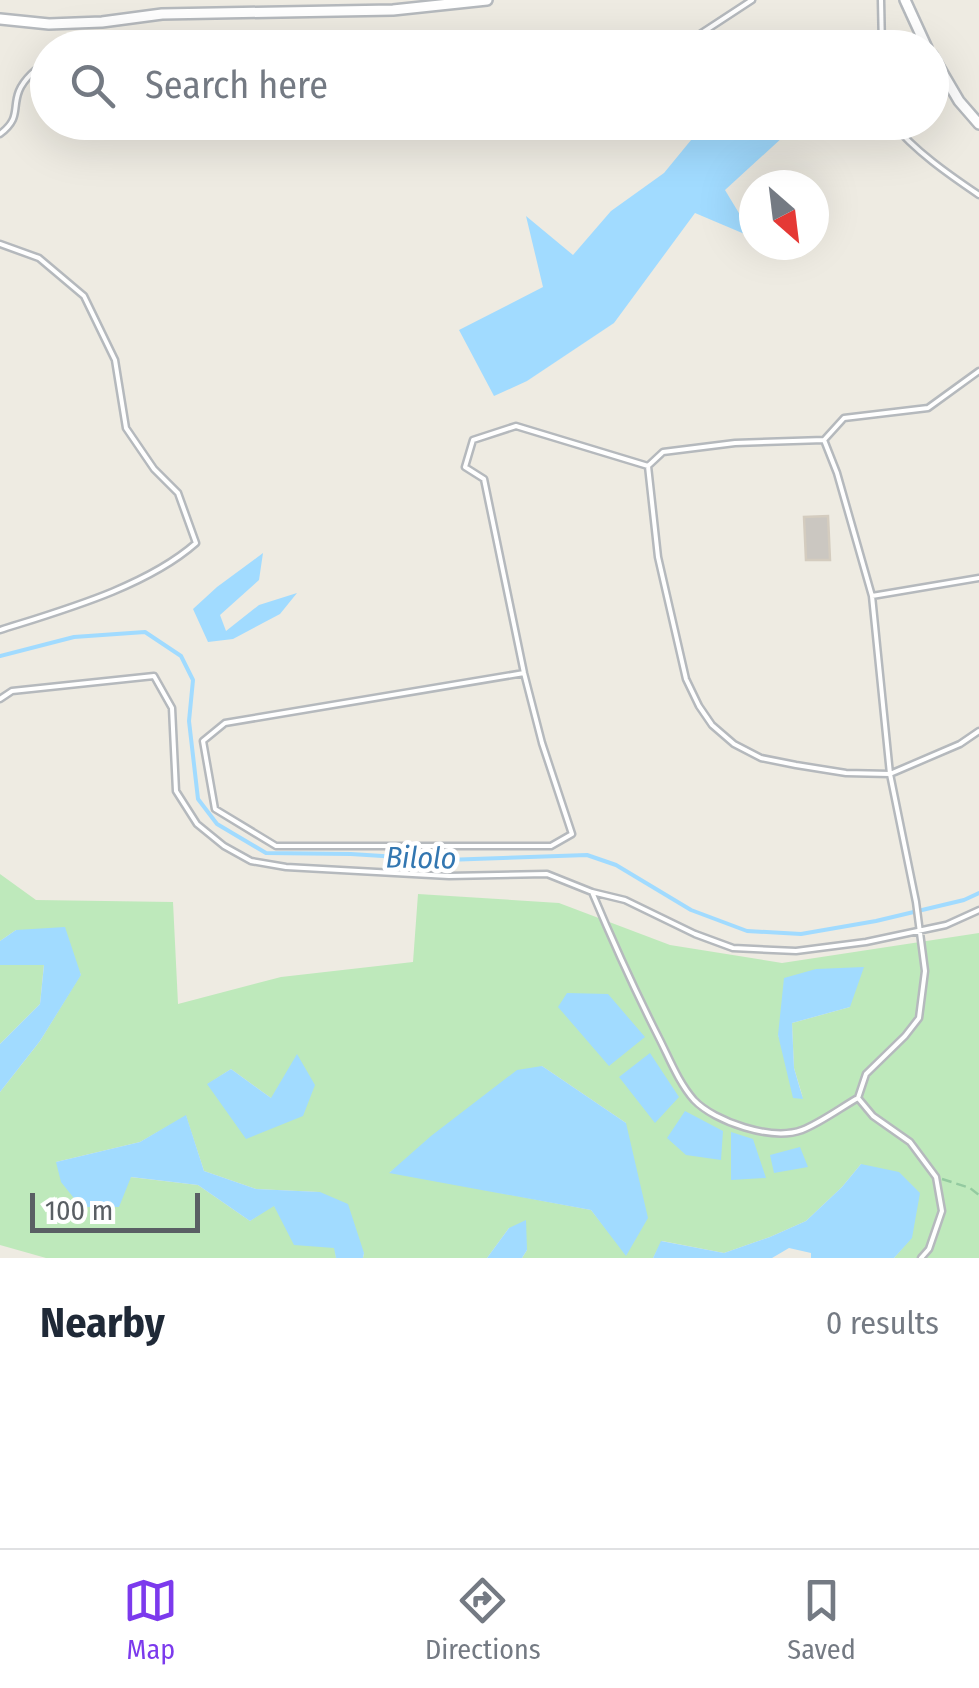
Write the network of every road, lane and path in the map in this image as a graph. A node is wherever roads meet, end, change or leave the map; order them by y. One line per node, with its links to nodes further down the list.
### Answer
1 (148, 0): 8 (street)
2 (230, 0): 7 (street)
3 (482, 0): 7 (street)
4 (752, 0): 10 (lane)
5 (881, 0): 11 (lane)
6 (904, 0): 12 (street)
7 (227, 12): 8 (street)
8 (145, 16): 9 (street)
9 (0, 19)
10 (706, 30)
11 (882, 30)
12 (918, 30)
13 (30, 76): 16 (lane)
14 (949, 84): 15 (street)
15 (979, 124)
16 (0, 134)
17 (908, 140): 18 (lane)
18 (979, 195)
19 (0, 244): 25 (lane)
20 (979, 371): 21 (lane)
21 (824, 440): 22 (lane); 24 (lane)
22 (648, 466): 26 (lane); 29 (lane)
23 (979, 578): 24 (lane)
24 (872, 596): 29 (lane)
25 (0, 630)
26 (524, 672): 26 (lane)
27 (0, 699): 30 (lane)
28 (979, 731): 29 (lane)
29 (890, 774): 32 (lane)
30 (592, 892): 32 (lane); 33 (lane)
31 (979, 910): 32 (lane)
32 (920, 931): 33 (lane)
33 (858, 1098): 34 (lane)
34 (936, 1177): 35 (path); 36 (lane)
35 (979, 1195)
36 (921, 1258)

